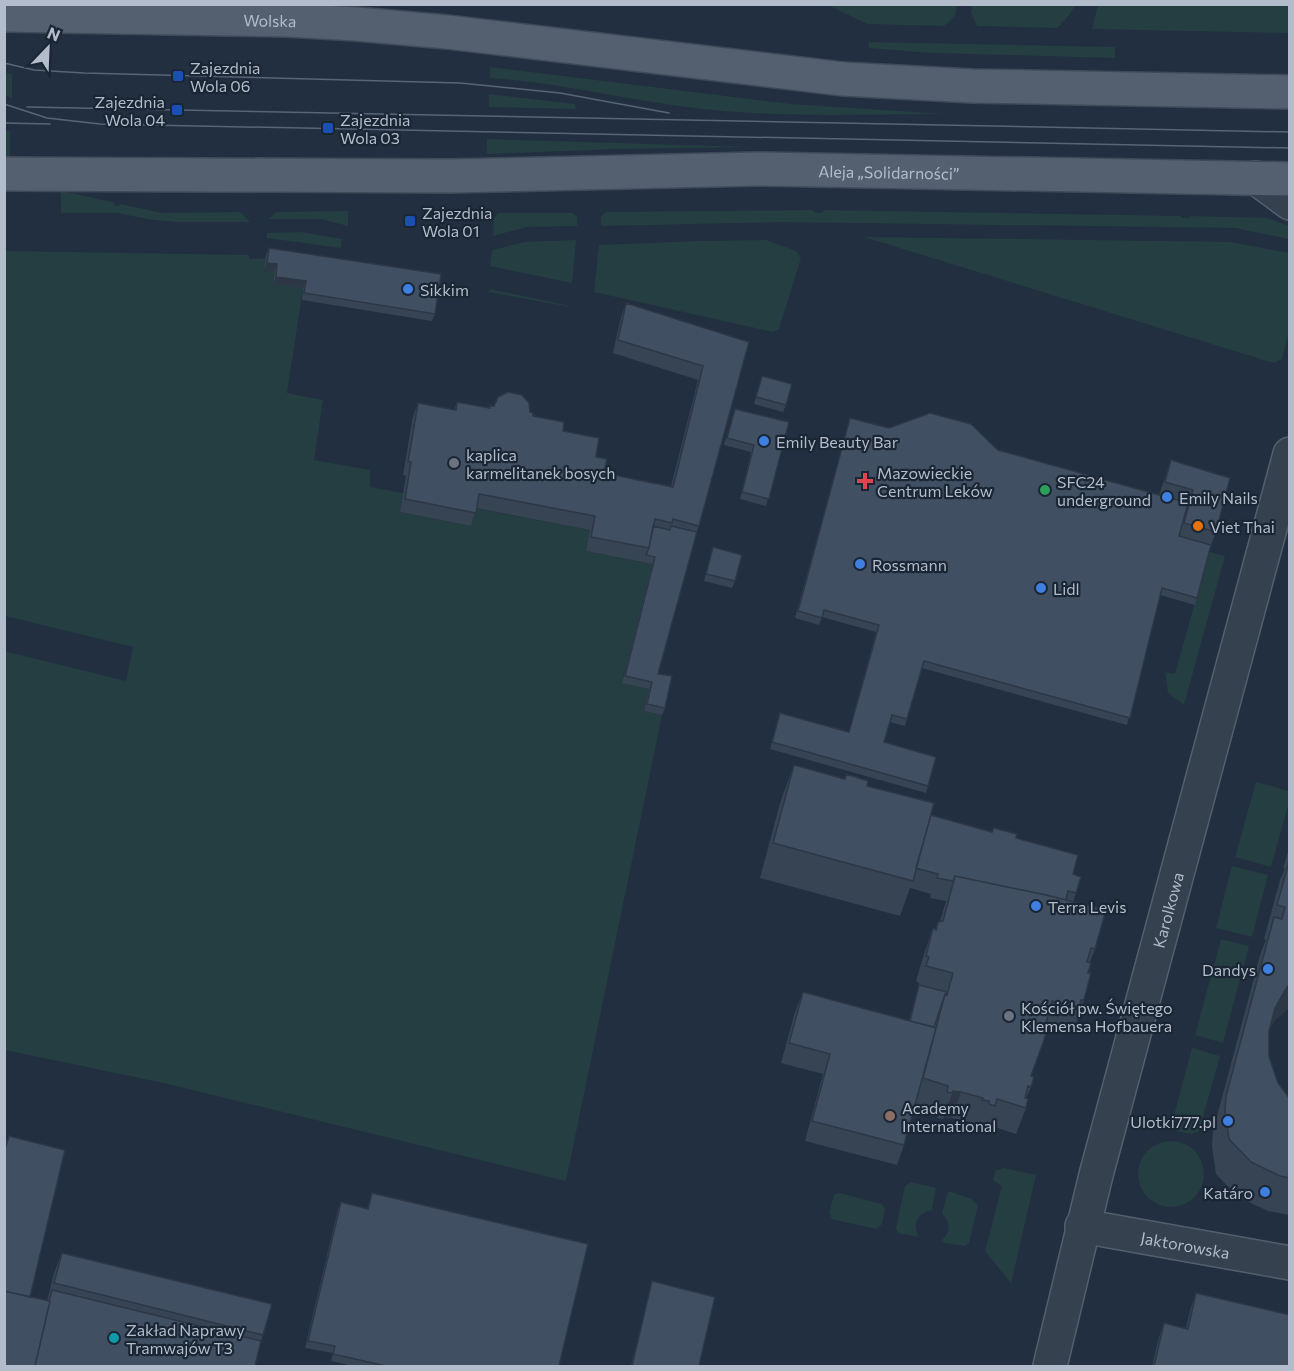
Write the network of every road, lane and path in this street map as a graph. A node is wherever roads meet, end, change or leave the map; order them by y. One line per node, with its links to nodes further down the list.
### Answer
1 (7, 14): 2 (main road, Wolska)
2 (1290, 92)
3 (4, 174): 4 (main road, Aleja „Solidarności”)
4 (1256, 178): 5 (main road, Aleja „Solidarności”); 6 (street)
5 (1290, 179)
6 (1290, 203)
7 (1290, 454): 8 (street, Karolkowa)
8 (1082, 1226): 9 (street, Jaktorowska); 10 (street, Karolkowa)
9 (1290, 1263)
10 (1050, 1366)

